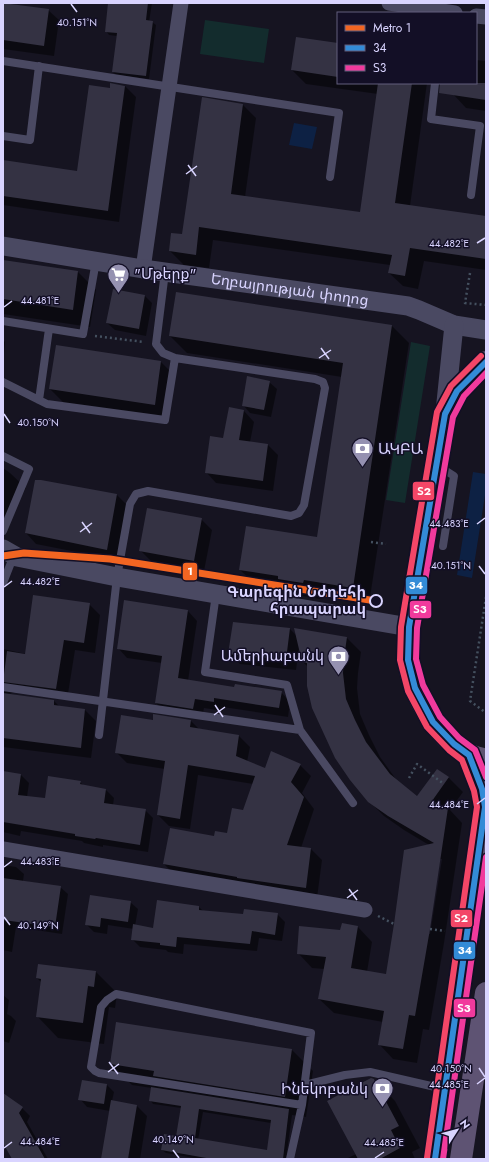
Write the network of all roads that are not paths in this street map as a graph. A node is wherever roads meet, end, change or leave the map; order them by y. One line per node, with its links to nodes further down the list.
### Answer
1 (181, 3): 7 (street)
2 (390, 3): 3 (street)
3 (448, 10)
4 (3, 61): 5 (lane)
5 (39, 66): 7 (lane); 8 (lane)
6 (435, 84): 10 (lane)
7 (169, 87): 9 (lane); 13 (street)
8 (3, 136)
9 (330, 177)
10 (471, 195)
11 (3, 246): 12 (street, Եղբայրության փողոց)
12 (96, 260): 13 (street, Եղբայրության փողոց); 17 (lane)
13 (143, 269): 14 (street, Եղբայրության փողոց)
14 (165, 272): 16 (street, Եղբայրության փողոց); 19 (lane)
15 (3, 321): 17 (lane)
16 (454, 325): 18 (street, Եղբայրության փողոց); 23 (street)
17 (49, 329): 22 (lane)
18 (486, 330)
19 (175, 358): 22 (lane); 29 (lane)
20 (486, 362): 23 (main road)
21 (3, 382): 22 (lane)
22 (38, 400)
23 (445, 414): 25 (main road)
24 (3, 456): 26 (lane)
25 (437, 464): 27 (lane); 32 (main road)
26 (3, 531)
27 (443, 546)
28 (8, 552): 29 (street); 30 (lane)
29 (117, 577): 31 (street); 34 (lane)
30 (3, 583)
31 (216, 594): 32 (street); 35 (lane)
32 (409, 627): 37 (main road)
33 (3, 687): 34 (lane)
34 (103, 701): 35 (lane); 36 (lane)
35 (300, 730): 38 (lane)
36 (99, 735)
37 (478, 758): 43 (main road)
38 (353, 803)
39 (3, 849): 40 (street)
40 (365, 910)
41 (486, 993): 47 (main road)
42 (305, 1085): 43 (lane); 44 (lane); 44 (lane)
43 (445, 1090): 46 (main road)
44 (302, 1105): 45 (lane)
45 (290, 1159)
46 (435, 1159)
47 (461, 1159)

